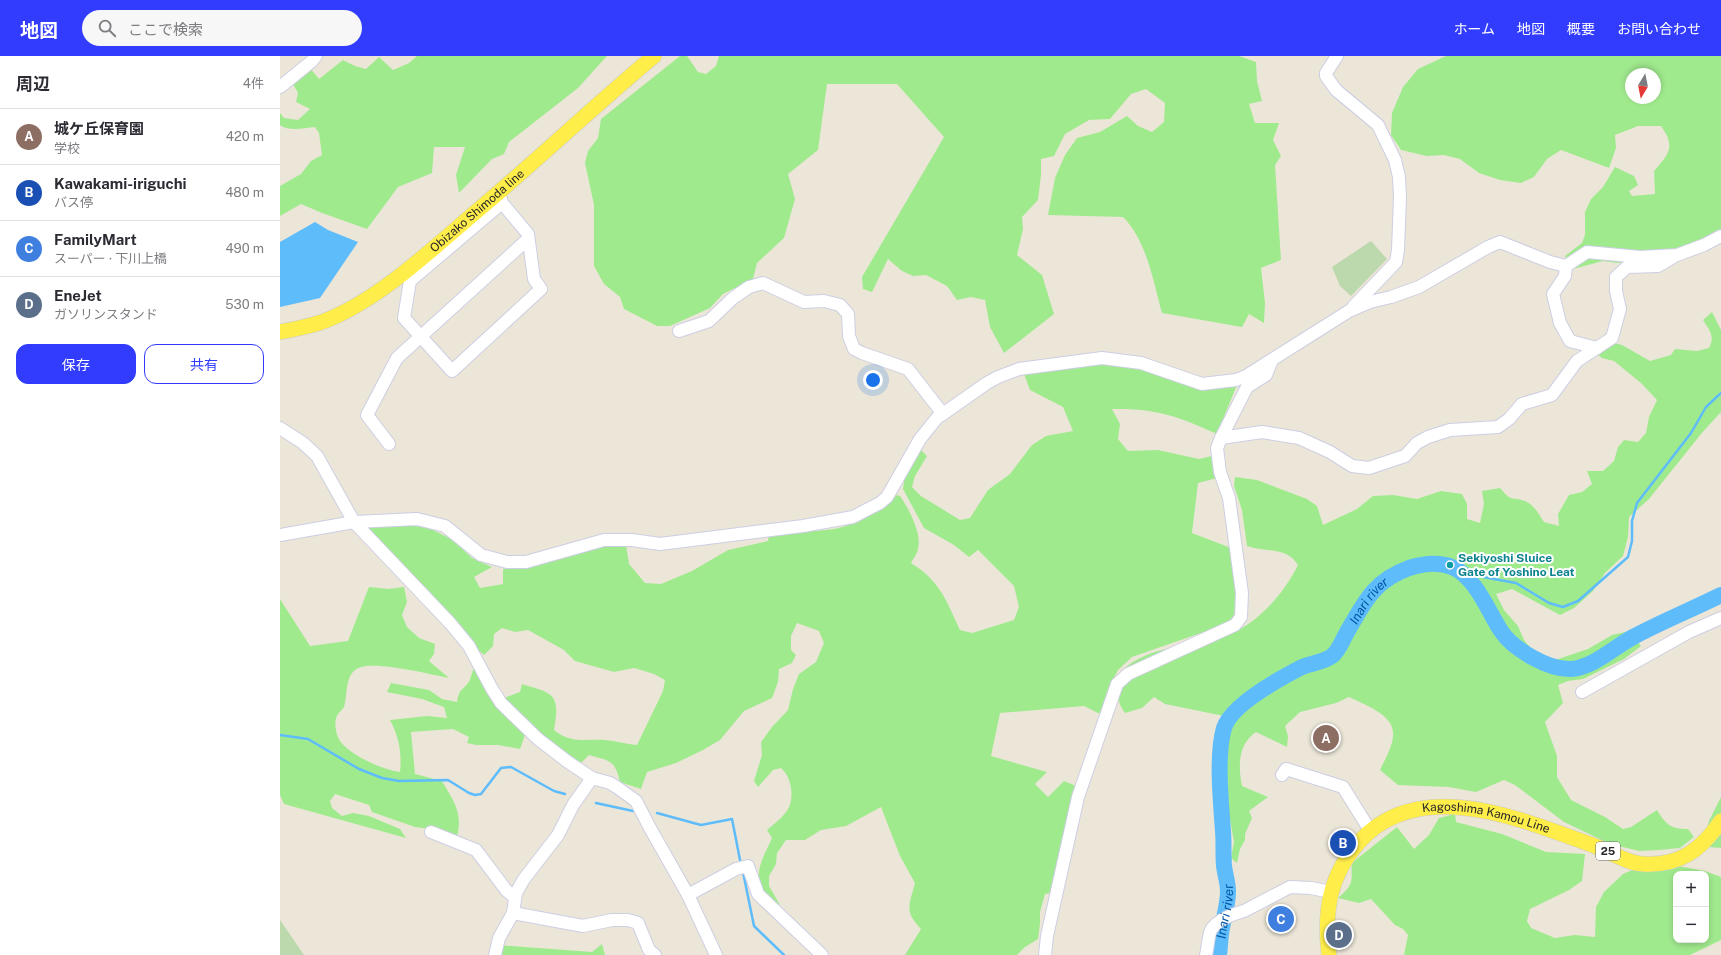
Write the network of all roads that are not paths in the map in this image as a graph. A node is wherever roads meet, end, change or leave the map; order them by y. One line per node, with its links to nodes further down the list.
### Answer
1 (316, 56): 4 (street)
2 (654, 56): 5 (main road, Obizako Shimoda line)
3 (1337, 56): 10 (street)
4 (280, 87)
5 (501, 198): 7 (street); 12 (main road, Obizako Shimoda line); 13 (street)
6 (1721, 236): 8 (street)
7 (528, 239): 13 (street); 13 (street)
8 (1679, 254): 9 (street); 14 (street)
9 (1566, 266): 10 (street); 14 (street)
10 (1349, 311): 15 (street)
11 (679, 331): 16 (street)
12 (280, 332)
13 (419, 337): 19 (street)
14 (1597, 348): 18 (street)
15 (1272, 360): 16 (street); 18 (street)
16 (943, 414): 20 (street)
17 (280, 428): 20 (street)
18 (1221, 438): 37 (street)
19 (389, 444)
20 (354, 522): 21 (street); 25 (street)
21 (280, 535)
22 (1721, 618): 23 (street)
23 (1582, 692)
24 (1282, 775): 28 (street)
25 (592, 778): 30 (street); 31 (street)
26 (1721, 821): 28 (main road, Kagoshima Kamou Line / 25)
27 (431, 832): 31 (street)
28 (1371, 832): 29 (main road, Kagoshima Kamou Line / 25)
29 (1330, 892): 38 (street); 39 (main road, Kagoshima Kamou Line / 25)
30 (688, 895): 35 (street); 36 (street)
31 (515, 898): 32 (street)
32 (513, 913): 33 (street); 34 (street)
33 (495, 955)
34 (655, 955)
35 (716, 955)
36 (822, 955)
37 (1045, 955)
38 (1206, 955)
39 (1328, 955)

